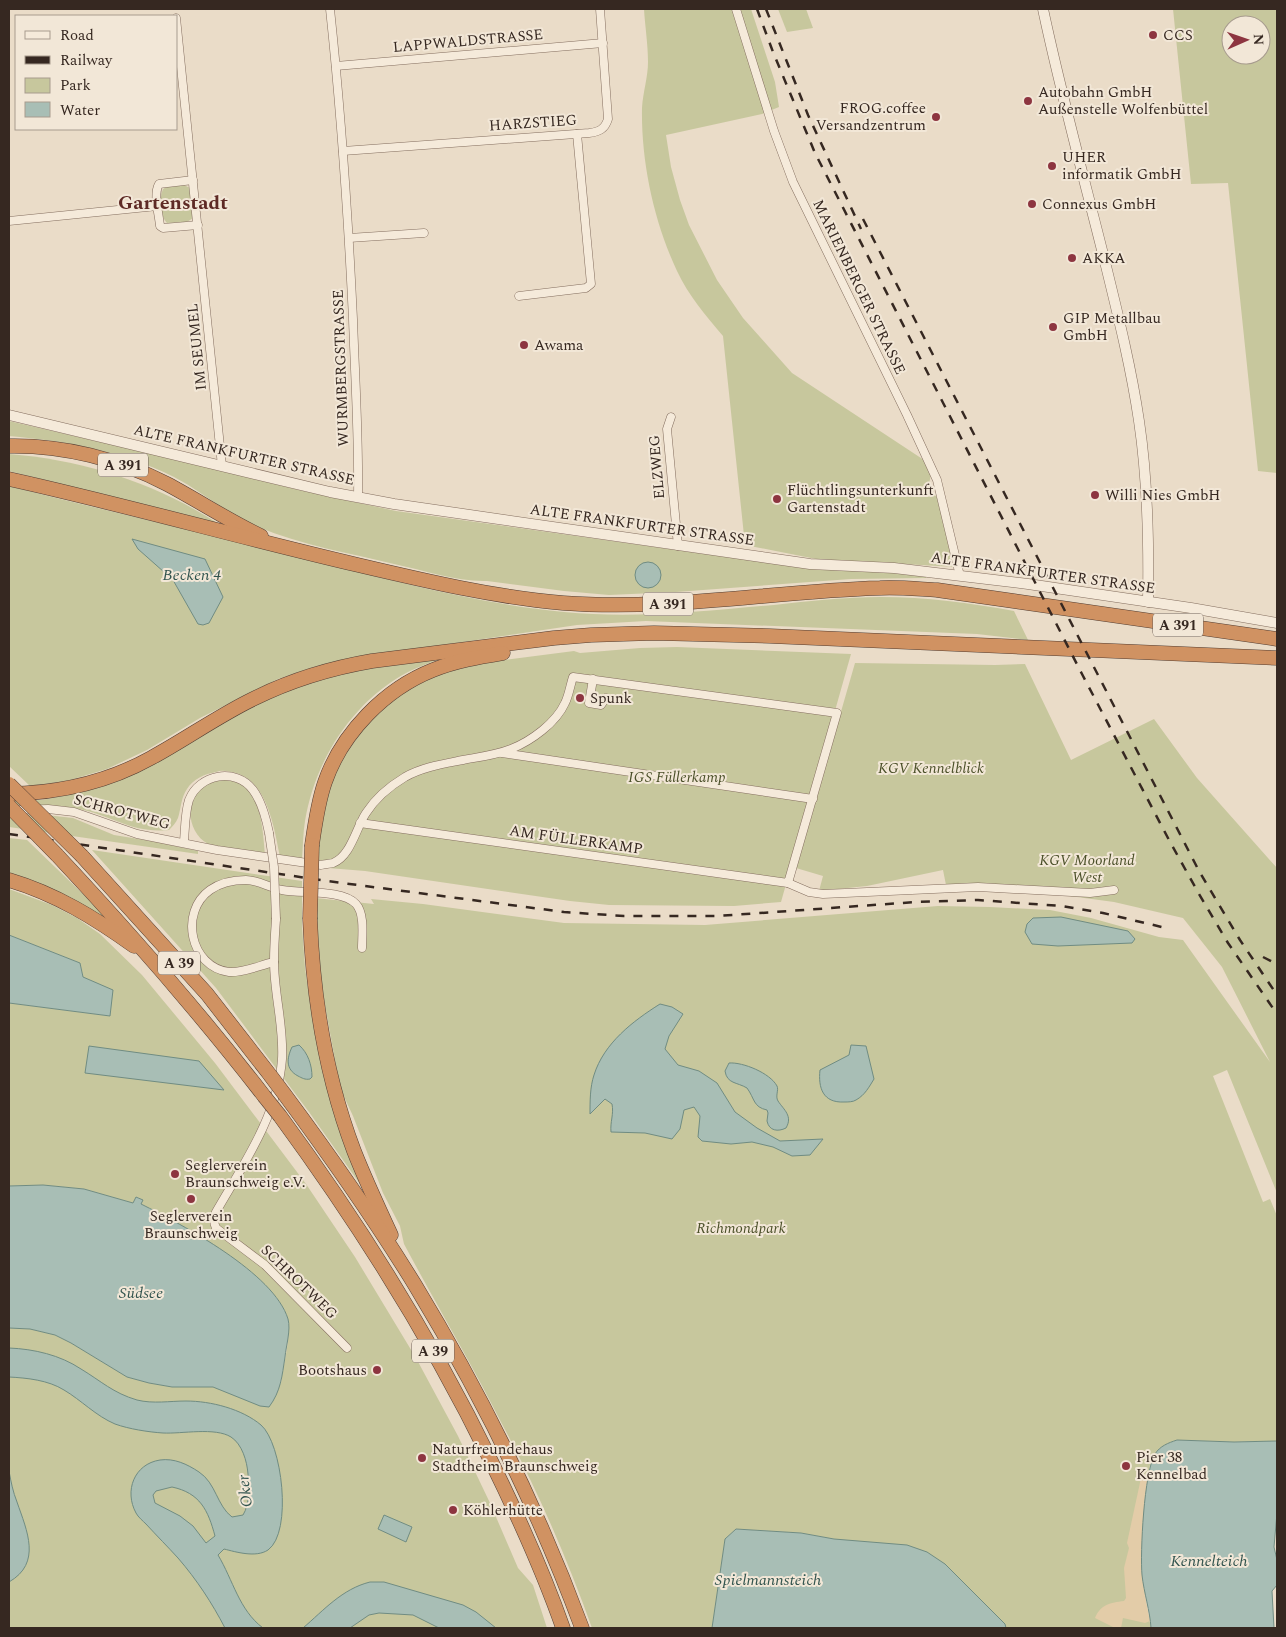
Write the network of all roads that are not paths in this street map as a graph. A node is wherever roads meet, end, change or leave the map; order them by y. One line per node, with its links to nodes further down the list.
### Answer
1 (330, 9): 7 (street, WURMBERGSTRASSE)
2 (600, 9): 6 (street, HARZSTIEG)
3 (736, 9): 25 (street, MARIENBERGER STRASSE)
4 (1043, 9): 26 (street)
5 (178, 36): 10 (street, IM SEUMEL)
6 (603, 43): 7 (street, LAPPWALDSTRASSE); 8 (street, HARZSTIEG)
7 (336, 66): 9 (street, WURMBERGSTRASSE)
8 (577, 134): 9 (street, HARZSTIEG); 16 (street)
9 (343, 150): 15 (street, WURMBERGSTRASSE)
10 (193, 180): 11 (street); 13 (street, IM SEUMEL)
11 (157, 206): 12 (street); 13 (street)
12 (9, 221)
13 (198, 226): 20 (street, IM SEUMEL)
14 (424, 233): 15 (street)
15 (349, 238): 22 (street, WURMBERGSTRASSE)
16 (519, 296)
17 (9, 415): 20 (street, ALTE FRANKFURTER STRASSE)
18 (671, 417): 23 (street, ELZWEG)
19 (9, 446): 24 (highway, A 391)
20 (222, 466): 22 (street, ALTE FRANKFURTER STRASSE)
21 (9, 480): 24 (highway)
22 (358, 497): 23 (street, ALTE FRANKFURTER STRASSE)
23 (678, 546): 25 (street, ALTE FRANKFURTER STRASSE)
24 (301, 552): 29 (highway, A 391)
25 (960, 576): 26 (street, ALTE FRANKFURTER STRASSE)
26 (1148, 602): 27 (street, ALTE FRANKFURTER STRASSE)
27 (1277, 623)
28 (633, 634): 30 (highway, A 391); 35 (highway, A 391); 46 (highway, bridge)
29 (1277, 639)
30 (1277, 658)
31 (593, 679): 32 (street); 33 (street); 36 (street)
32 (606, 698)
33 (500, 752): 36 (street); 38 (street)
34 (9, 784): 46 (highway, A 39, bridge)
35 (9, 794)
36 (813, 798): 41 (street)
37 (9, 808): 39 (street, SCHROTWEG); 44 (highway, A 39, bridge)
38 (360, 824): 39 (street); 41 (street, AM FÜLLERKAMP)
39 (184, 842): 45 (street, SCHROTWEG, bridge)
40 (9, 880): 44 (highway)
41 (788, 883): 42 (street, AM FÜLLERKAMP)
42 (1114, 890)
43 (362, 948): 45 (street)
44 (153, 960): 48 (highway, A 39, bridge)
45 (274, 962): 47 (street, SCHROTWEG)
46 (415, 1285): 49 (highway, A 39)
47 (347, 1348)
48 (563, 1628)
49 (582, 1628)

